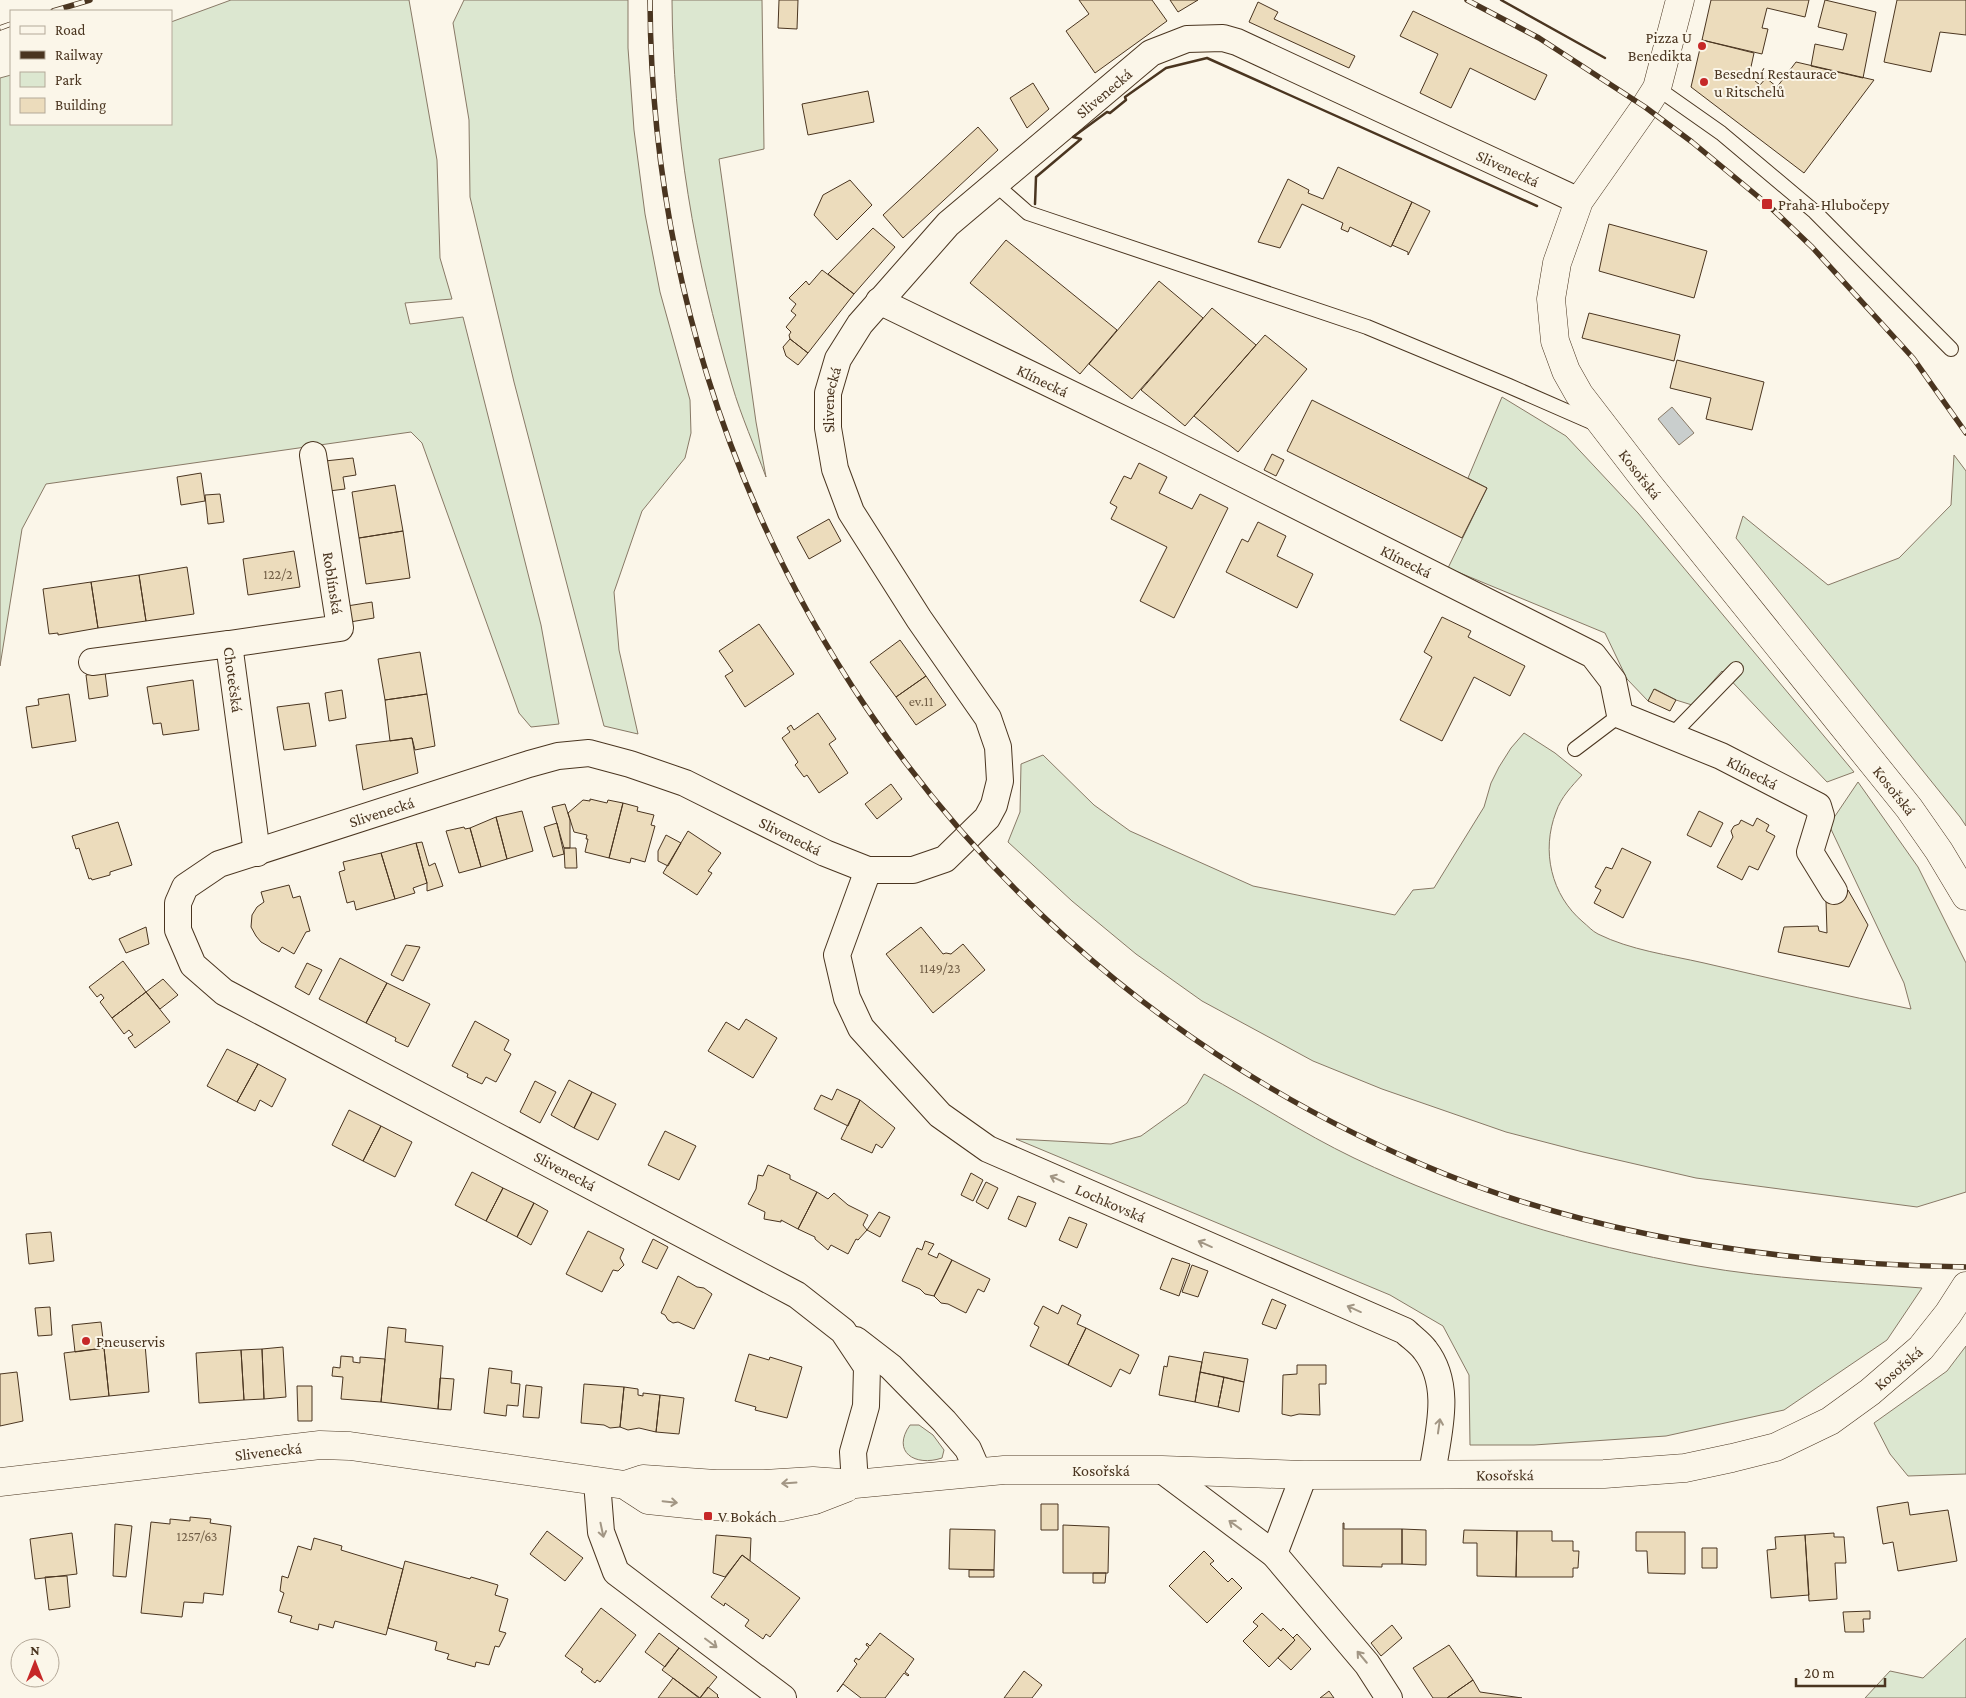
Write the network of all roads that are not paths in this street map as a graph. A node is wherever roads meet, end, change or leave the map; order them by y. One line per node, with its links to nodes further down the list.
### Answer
1 (1680, 0): 2 (street, Kosořská)
2 (1656, 88): 4 (street, Kosořská); 6 (lane)
3 (996, 184): 4 (street, Slivenecká); 5 (street, Slivenecká); 7 (lane)
4 (1579, 201): 7 (street, Kosořská)
5 (879, 301): 12 (street, Klínecká); 16 (street, Slivenecká)
6 (1951, 349)
7 (1606, 428): 18 (street, Kosořská)
8 (313, 455): 9 (street, Roblínská)
9 (229, 644): 10 (street, Chotečská); 15 (street, Chotečská)
10 (92, 662)
11 (1736, 669): 13 (lane)
12 (1620, 715): 13 (street, Klínecká); 14 (lane)
13 (1672, 734): 17 (street, Klínecká)
14 (1575, 749)
15 (257, 853): 16 (street, Slivenecká); 20 (street, Slivenecká)
16 (868, 870): 23 (street, Lochkovská, one-way to 16)
17 (1834, 891)
18 (1966, 896)
19 (1966, 1286): 23 (street, Kosořská)
20 (843, 1331): 22 (street); 27 (street, Slivenecká)
21 (1162, 1470): 22 (street, Kosořská); 24 (street, Kosořská); 28 (street, one-way to 21)
22 (978, 1472): 27 (street, Kosořská)
23 (1432, 1474): 24 (street, Kosořská)
24 (1304, 1475): 28 (street)
25 (0, 1482): 26 (street, Slivenecká)
26 (597, 1482): 27 (street, Slivenecká); 29 (street, one-way to 29)
27 (855, 1484)
28 (1274, 1554): 30 (street, one-way to 28)
29 (783, 1698)
30 (1389, 1698)

